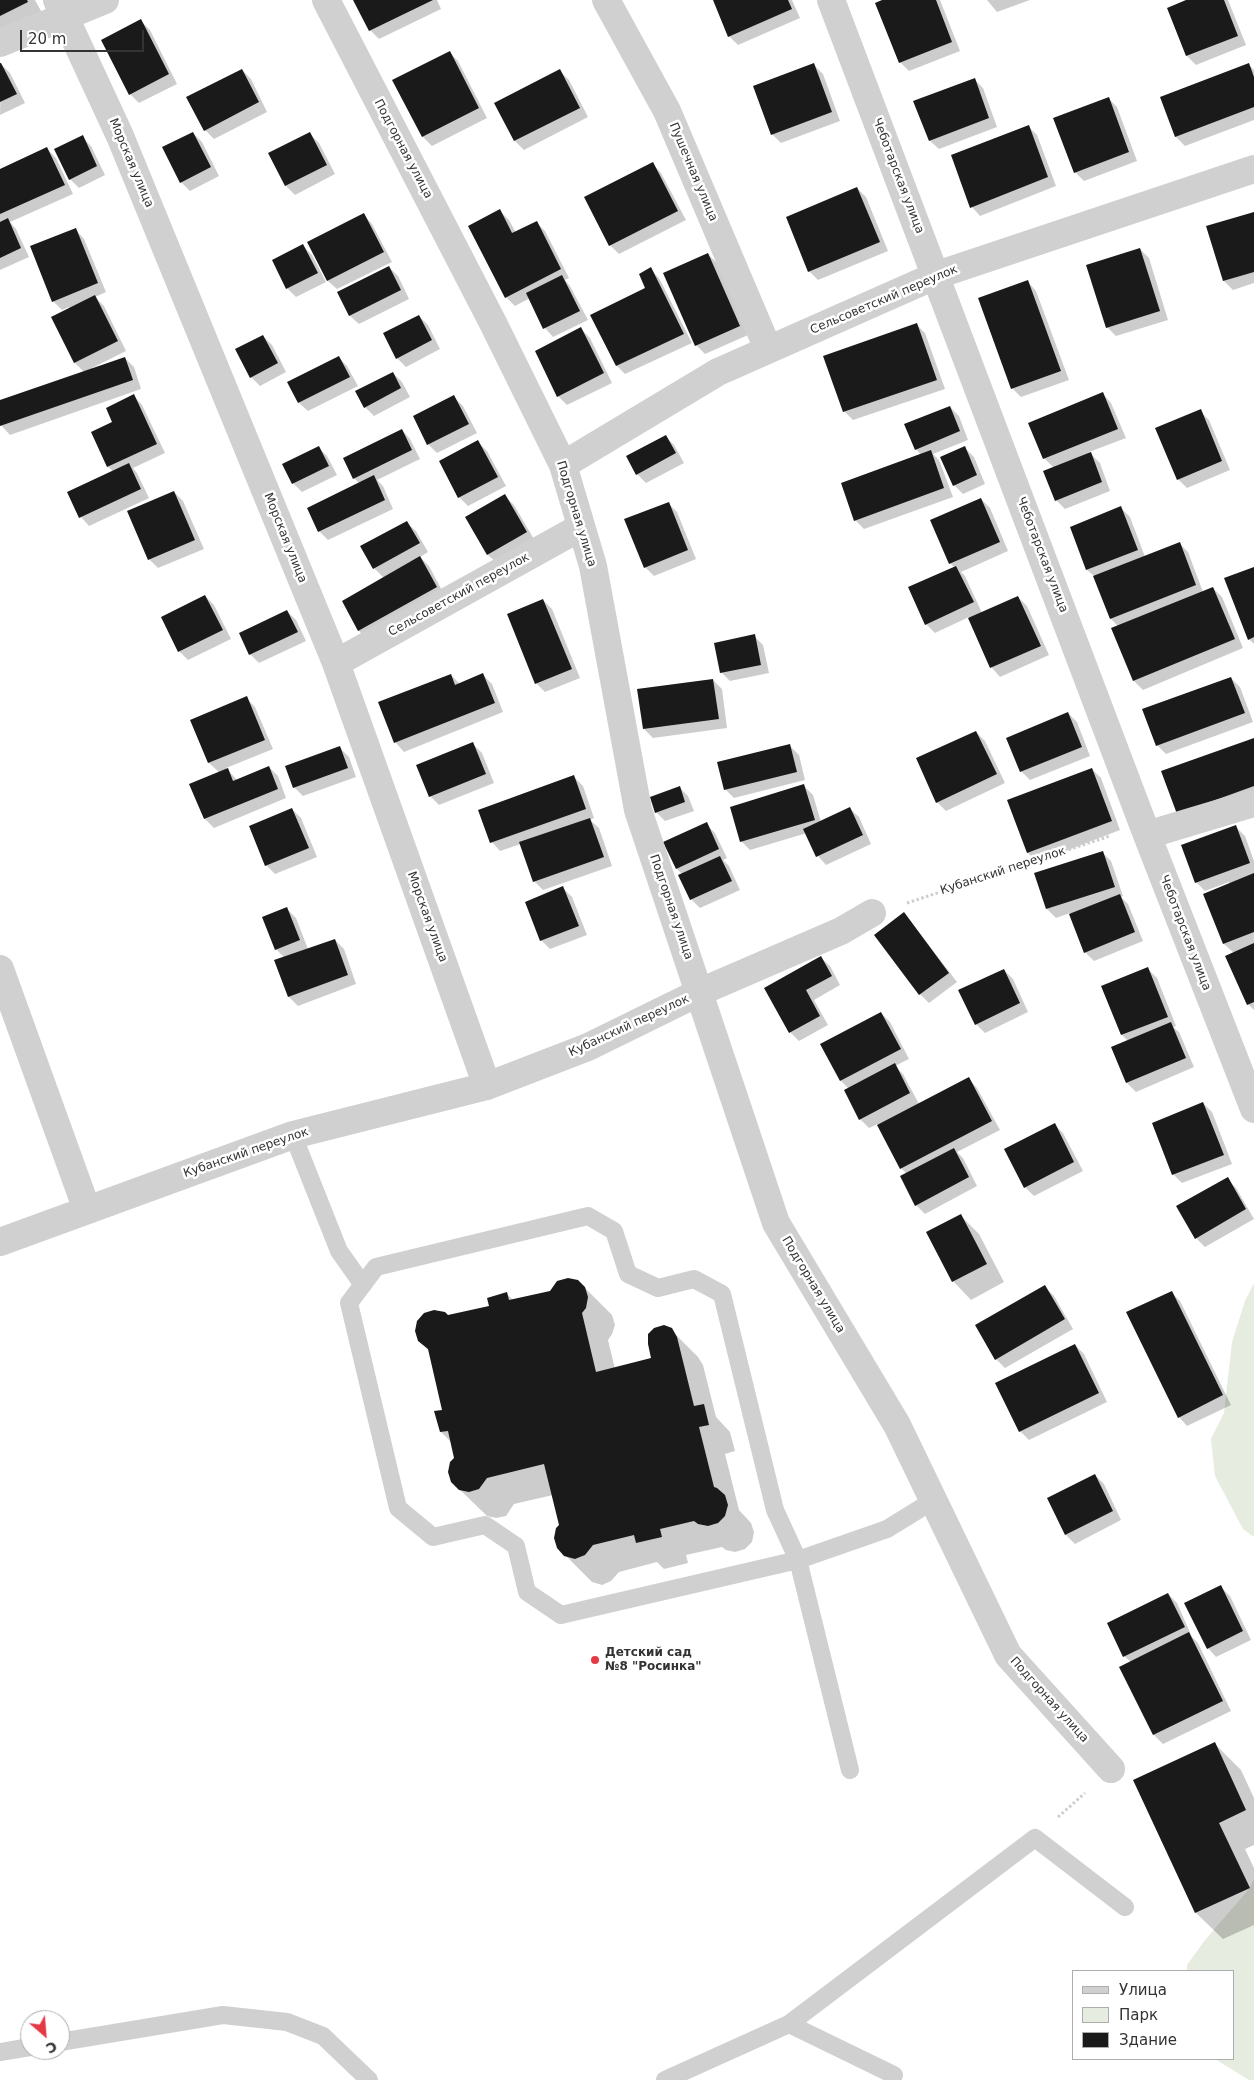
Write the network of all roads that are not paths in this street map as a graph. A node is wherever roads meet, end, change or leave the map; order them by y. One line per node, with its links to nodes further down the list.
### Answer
1 (105, 0): 5 (street)
2 (326, 0): 10 (street, Подгорная улица)
3 (606, 0): 9 (street, Пушечная улица)
4 (831, 0): 8 (street, Чеботарская улица)
5 (61, 8): 6 (street); 12 (street, Морская улица)
6 (0, 43)
7 (1254, 169): 8 (street, Сельсоветский переулок)
8 (936, 275): 9 (street, Сельсоветский переулок); 14 (street, Чеботарская улица)
9 (768, 349): 10 (street, Сельсоветский переулок)
10 (563, 465): 11 (street, Подгорная улица)
11 (581, 527): 12 (street, Сельсоветский переулок); 17 (street, Подгорная улица)
12 (336, 663): 18 (street, Морская улица)
13 (1254, 803): 14 (street)
14 (1147, 835): 19 (street, Чеботарская улица)
15 (872, 913): 17 (street, Кубанский переулок)
16 (0, 969): 21 (street)
17 (700, 992): 18 (street, Кубанский переулок); 24 (street, Подгорная улица)
18 (487, 1086): 20 (street, Кубанский переулок)
19 (1254, 1109)
20 (293, 1135): 21 (street, Кубанский переулок); 23 (lane)
21 (88, 1210): 22 (street, Кубанский переулок)
22 (0, 1242)
23 (363, 1285): 25 (lane); 25 (lane)
24 (934, 1500): 25 (lane); 26 (street, Подгорная улица)
25 (798, 1560): 27 (lane)
26 (1111, 1769)
27 (850, 1770)
28 (1125, 1907): 29 (lane)
29 (789, 2024): 33 (lane); 35 (lane)
30 (70, 2040): 34 (lane)
31 (20, 2049): 32 (lane)
32 (0, 2052)
33 (894, 2075)
34 (369, 2080)
35 (665, 2080)

